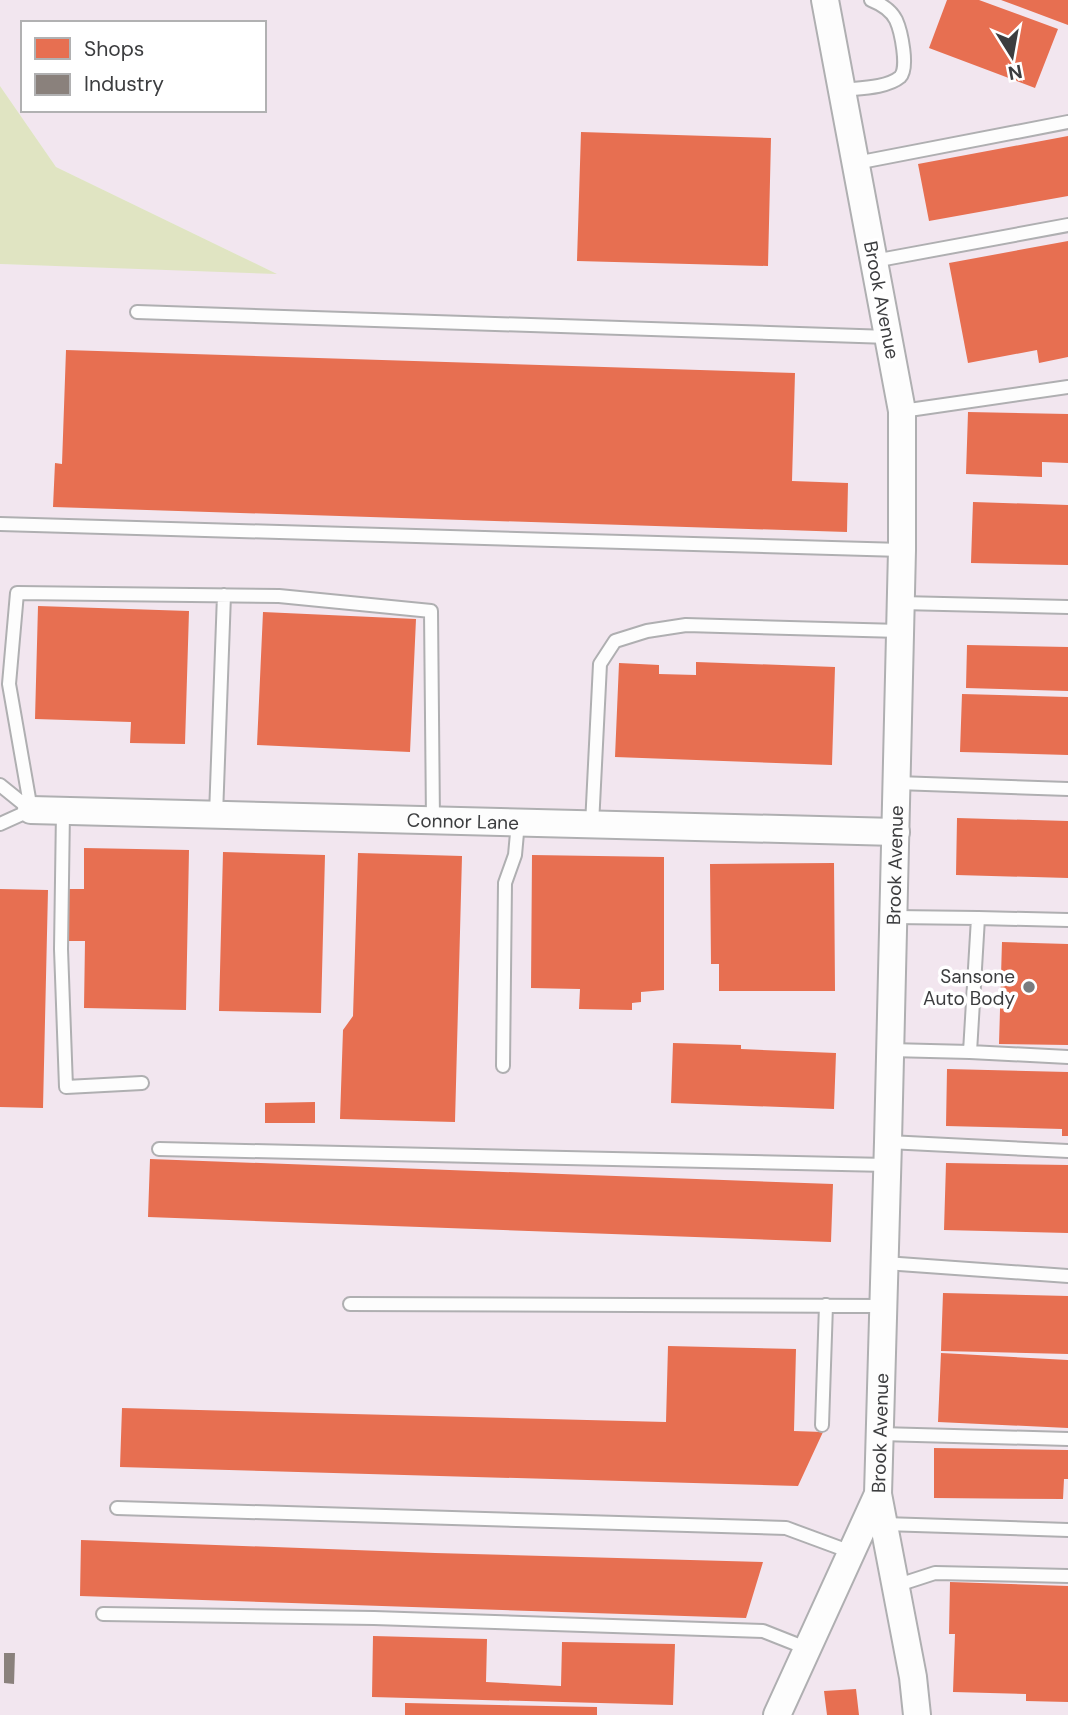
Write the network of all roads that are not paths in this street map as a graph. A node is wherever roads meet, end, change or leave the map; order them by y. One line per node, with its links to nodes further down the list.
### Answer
1 (825, 0): 3 (street, Brook Avenue)
2 (871, 0): 3 (lane)
3 (842, 90): 5 (street, Brook Avenue)
4 (1068, 122): 5 (lane)
5 (856, 163): 7 (street, Brook Avenue)
6 (1068, 225): 7 (lane)
7 (874, 261): 9 (street, Brook Avenue)
8 (137, 312): 9 (lane)
9 (889, 337): 11 (street, Brook Avenue)
10 (1068, 387): 11 (lane)
11 (902, 411): 13 (street, Brook Avenue)
12 (0, 524): 13 (lane)
13 (902, 550): 15 (street, Brook Avenue)
14 (224, 595): 21 (lane); 23 (lane); 24 (lane)
15 (901, 603): 16 (lane); 17 (street, Brook Avenue)
16 (1068, 607)
17 (900, 631): 18 (street, Brook Avenue); 27 (lane)
18 (897, 783): 20 (lane); 28 (street, Brook Avenue)
19 (0, 785): 21 (lane)
20 (1068, 789)
21 (31, 810): 22 (street, Connor Lane); 26 (lane)
22 (63, 811): 23 (street, Connor Lane); 36 (lane)
23 (216, 815): 24 (street, Connor Lane)
24 (433, 820): 25 (street, Connor Lane)
25 (517, 822): 27 (street, Connor Lane); 35 (lane)
26 (0, 824)
27 (592, 825): 28 (street, Connor Lane)
28 (897, 832): 29 (street, Brook Avenue)
29 (894, 917): 30 (lane); 32 (street, Brook Avenue)
30 (978, 918): 31 (lane); 33 (lane)
31 (1068, 920)
32 (890, 1050): 33 (lane); 39 (street, Brook Avenue)
33 (970, 1052): 34 (lane)
34 (1068, 1057)
35 (503, 1066)
36 (142, 1083)
37 (159, 1149): 39 (lane)
38 (1068, 1151): 39 (lane)
39 (888, 1154): 40 (street, Brook Avenue)
40 (884, 1263): 41 (lane); 44 (street, Brook Avenue)
41 (1068, 1276)
42 (350, 1304): 43 (lane)
43 (826, 1306): 44 (lane); 45 (lane)
44 (883, 1306): 46 (street, Brook Avenue)
45 (822, 1425)
46 (880, 1434): 47 (lane); 48 (street, Brook Avenue)
47 (1068, 1439)
48 (878, 1494): 50 (street); 52 (street, Brook Avenue)
49 (117, 1508): 52 (lane)
50 (884, 1524): 51 (lane); 54 (street)
51 (1068, 1530)
52 (851, 1552): 56 (street, Brook Avenue)
53 (1068, 1576): 54 (lane)
54 (895, 1586): 58 (street)
55 (103, 1614): 56 (lane)
56 (806, 1648): 57 (street, Brook Avenue)
57 (778, 1715)
58 (917, 1715)

